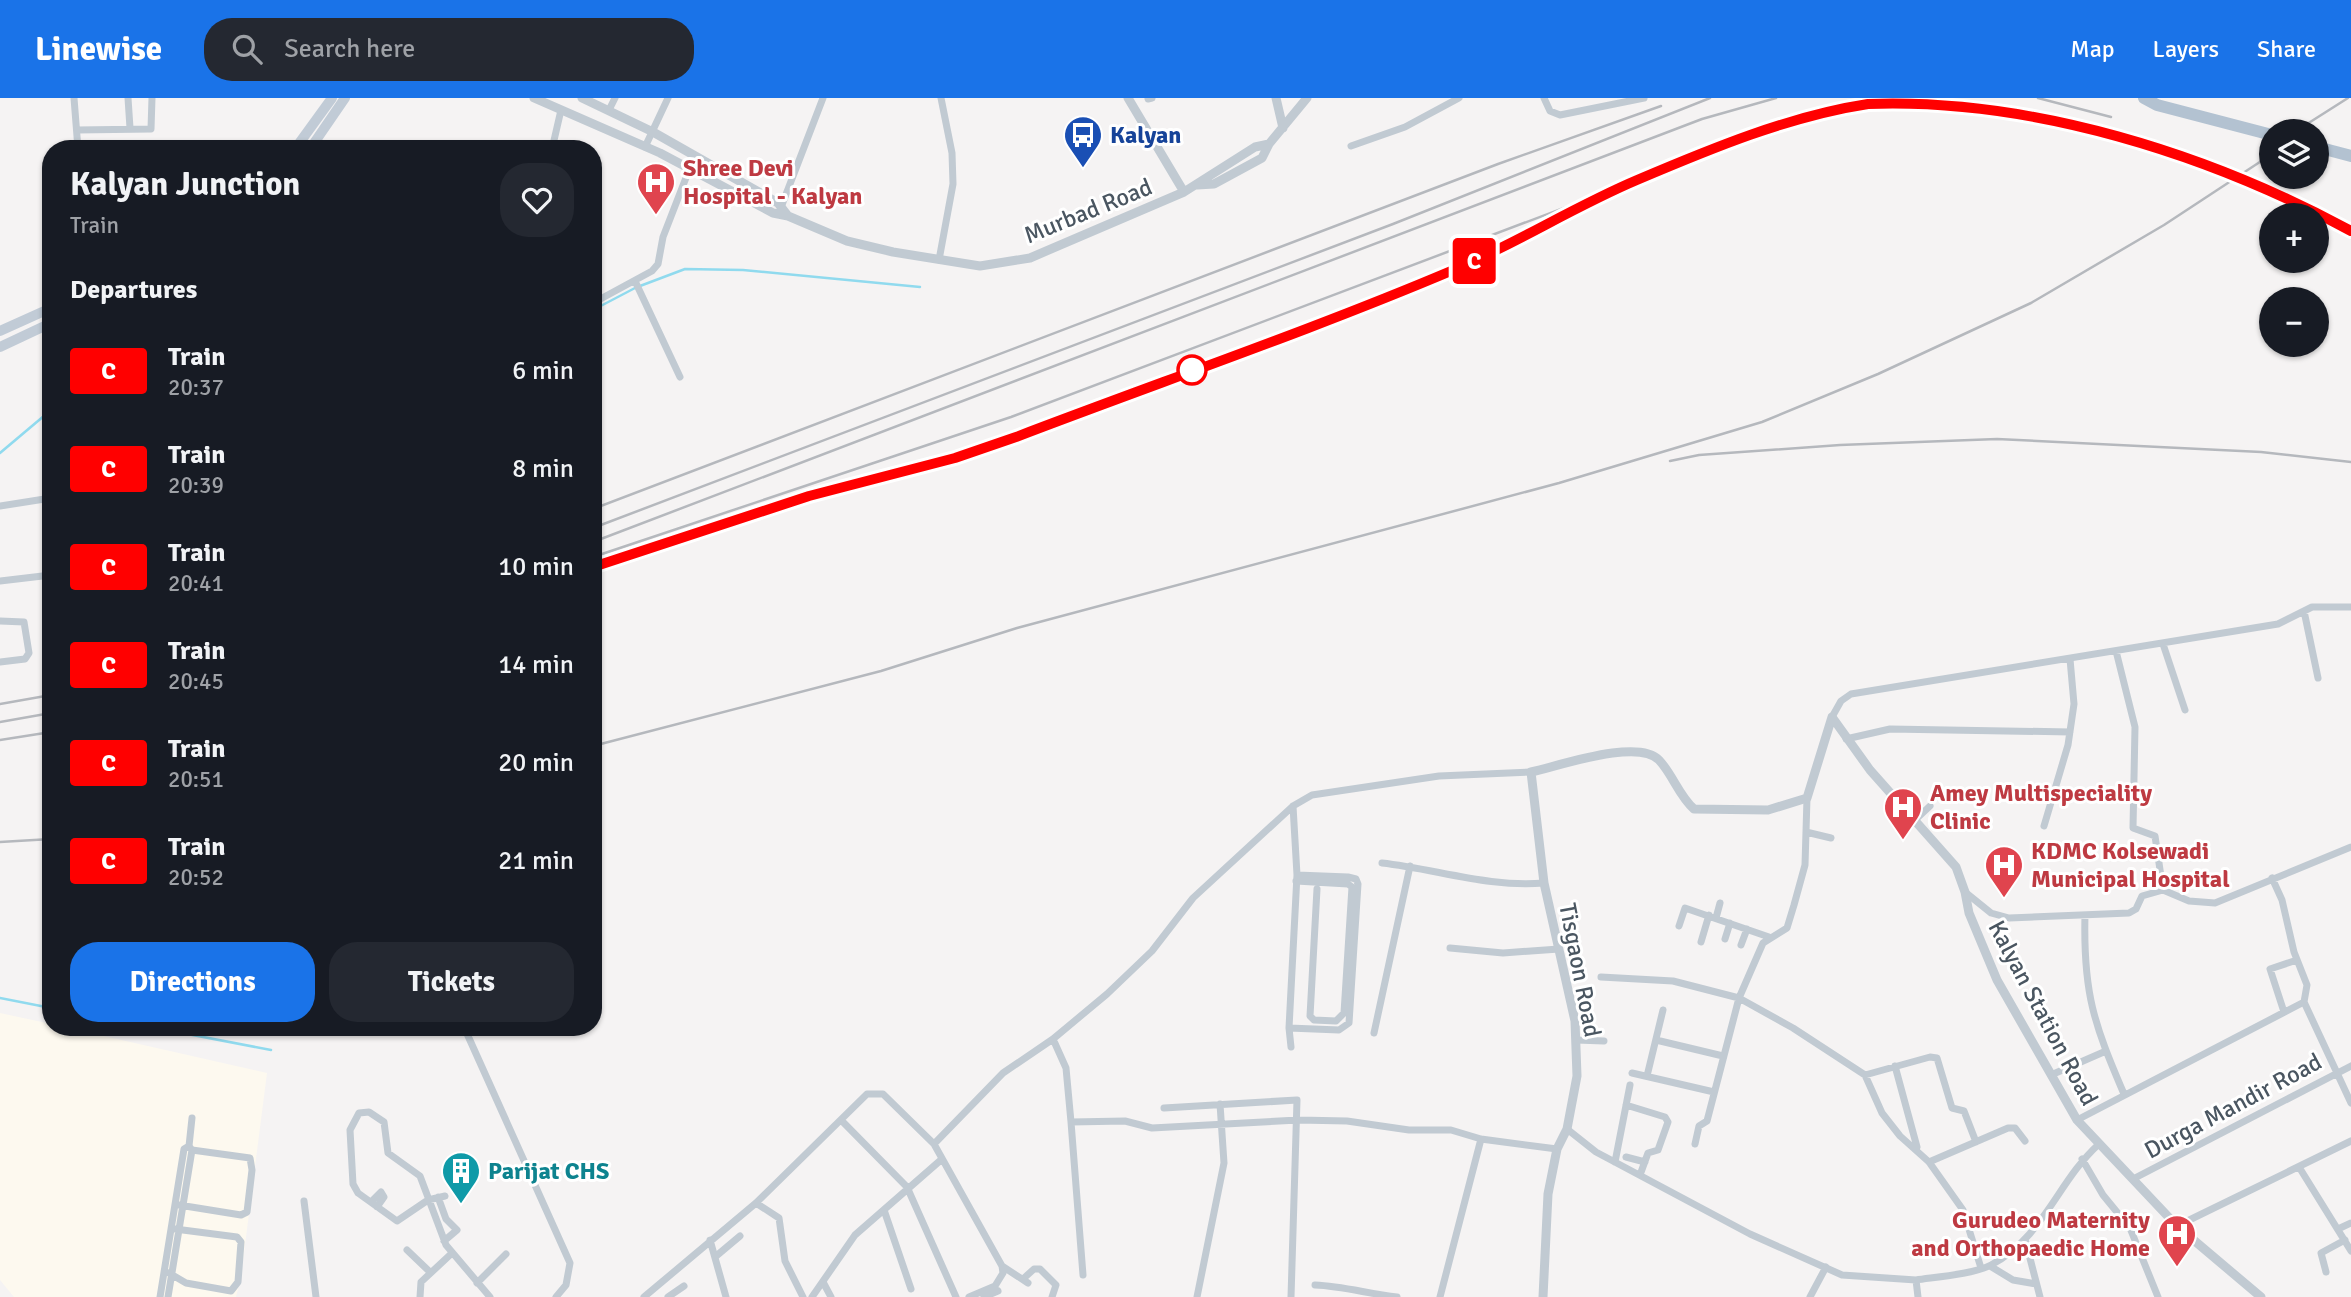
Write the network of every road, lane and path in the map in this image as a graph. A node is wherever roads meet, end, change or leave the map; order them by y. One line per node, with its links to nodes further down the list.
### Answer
1 (75, 98): 23 (street)
2 (128, 98): 21 (street)
3 (152, 98): 21 (street)
4 (332, 98): 27 (main road)
5 (345, 98): 28 (main road)
6 (534, 98): 19 (street, Murbad Road)
7 (582, 98): 20 (street, Murbad Road)
8 (615, 98): 20 (street)
9 (668, 98): 24 (street)
10 (823, 98): 36 (street)
11 (941, 98): 37 (street)
12 (1128, 98): 35 (street)
13 (1276, 98): 22 (street)
14 (1307, 98): 22 (street, Murbad Road)
15 (1459, 98): 30 (street)
16 (1544, 98): 17 (street)
17 (1644, 98)
18 (2144, 98): 25 (main road)
19 (561, 110): 29 (street); 31 (street, Murbad Road)
20 (609, 110): 24 (street, Murbad Road)
21 (131, 128): 23 (street)
22 (1283, 128): 35 (street, Murbad Road)
23 (77, 130): 26 (street)
24 (653, 132): 31 (street); 36 (street, Murbad Road)
25 (2259, 132)
26 (78, 140)
27 (302, 140)
28 (316, 140)
29 (554, 140)
30 (1351, 146)
31 (645, 147): 34 (street, Murbad Road)
32 (2329, 150): 33 (main road)
33 (2351, 156)
34 (689, 170): 36 (street, Murbad Road); 38 (street)
35 (1184, 192): 37 (street, Murbad Road)
36 (782, 213): 37 (street, Murbad Road)
37 (939, 260)
38 (635, 281): 39 (street); 44 (street)
39 (602, 298)
40 (42, 312): 42 (main road)
41 (42, 327): 43 (main road)
42 (0, 331)
43 (0, 347)
44 (680, 377)
45 (42, 499): 46 (street)
46 (0, 506)
47 (42, 576): 48 (street)
48 (0, 581)
49 (2351, 607): 50 (street)
50 (2304, 611): 52 (street); 56 (street)
51 (0, 621): 55 (street)
52 (2163, 644): 53 (street); 57 (street)
53 (2116, 652): 54 (street); 76 (street)
54 (2070, 659): 58 (street); 59 (street)
55 (0, 663)
56 (2318, 678)
57 (2185, 710)
58 (1832, 717): 60 (street, Kalyan Station Road); 62 (street)
59 (2070, 732): 60 (street); 66 (street)
60 (1846, 739): 65 (street, Kalyan Station Road)
61 (1531, 772): 62 (street); 63 (street); 74 (street, Tisgaon Road)
62 (1807, 798): 67 (street)
63 (1293, 806): 72 (street); 100 (street)
64 (1930, 807): 65 (street)
65 (1914, 821): 77 (street, Kalyan Station Road)
66 (2044, 826)
67 (1806, 832): 68 (street); 84 (street)
68 (1831, 838)
69 (2351, 847): 73 (street)
70 (1382, 863): 71 (street)
71 (1410, 866): 74 (street); 98 (street)
72 (1296, 878): 75 (street); 97 (street); 97 (street)
73 (2272, 878): 76 (street); 90 (street)
74 (1544, 883): 89 (street, Tisgaon Road)
75 (1317, 889)
76 (2163, 890): 79 (street)
77 (1965, 892): 79 (street); 112 (street, Kalyan Station Road)
78 (1720, 903): 80 (street)
79 (2085, 915): 105 (street)
80 (1713, 916): 81 (street); 82 (street); 86 (street)
81 (1730, 923): 83 (street); 85 (street)
82 (1679, 926)
83 (1747, 929): 84 (street); 87 (street)
84 (1769, 937): 93 (street)
85 (1725, 939)
86 (1701, 942)
87 (1741, 945)
88 (1450, 948): 89 (street)
89 (1559, 949): 101 (street, Tisgaon Road)
90 (2295, 961): 92 (street); 94 (street); 96 (street)
91 (1601, 977): 93 (street)
92 (2302, 984)
93 (1739, 998): 106 (street); 111 (street)
94 (2304, 1002): 96 (street); 110 (street)
95 (1663, 1010): 102 (street)
96 (2284, 1012): 116 (street)
97 (1289, 1028): 104 (street)
98 (1374, 1033)
99 (468, 1036): 190 (street)
100 (1053, 1039): 125 (street); 132 (street)
101 (1576, 1040): 103 (street); 127 (street, Tisgaon Road)
102 (1656, 1040): 106 (street); 113 (street)
103 (1604, 1041)
104 (1291, 1047)
105 (2106, 1051): 112 (street); 116 (street)
106 (1723, 1056): 115 (street)
107 (1895, 1066): 111 (street); 131 (street); 136 (street)
108 (2351, 1066): 110 (street, Durga Mandir Road)
109 (1632, 1073): 113 (street)
110 (2336, 1074): 117 (street); 146 (street, Durga Mandir Road)
111 (1865, 1075): 136 (street)
112 (2052, 1075): 124 (street, Kalyan Station Road)
113 (1647, 1076): 115 (street)
114 (1630, 1085): 119 (street)
115 (1714, 1092): 133 (street)
116 (2124, 1094): 124 (street)
117 (2351, 1103)
118 (1220, 1104): 120 (street); 123 (street); 126 (street)
119 (1626, 1105): 141 (street); 142 (street)
120 (1164, 1108)
121 (192, 1118): 135 (street)
122 (841, 1120): 132 (street); 147 (street); 150 (street)
123 (1298, 1120): 126 (street); 128 (street); 201 (street)
124 (2077, 1120): 134 (street, Kalyan Station Road)
125 (1071, 1122): 126 (street); 173 (street)
126 (1221, 1125): 200 (street)
127 (1567, 1129): 137 (street, Tisgaon Road); 141 (street)
128 (1481, 1139): 137 (street); 203 (street)
129 (2025, 1140): 131 (street)
130 (2351, 1141): 144 (street)
131 (1976, 1142): 143 (street)
132 (934, 1144): 139 (street)
133 (1695, 1144)
134 (2099, 1144): 140 (street); 146 (street, Kalyan Station Road)
135 (191, 1148): 151 (street); 151 (street)
136 (1917, 1148): 143 (street)
137 (1557, 1149): 204 (street, Tisgaon Road)
138 (1626, 1157): 142 (street)
139 (942, 1159): 147 (street); 167 (street)
140 (2082, 1159): 158 (street); 208 (street)
141 (1615, 1162): 145 (street)
142 (1645, 1162): 145 (street)
143 (1929, 1162): 168 (street)
144 (2299, 1167): 154 (street); 156 (street)
145 (1640, 1175): 169 (street)
146 (2133, 1179): 154 (street, Kalyan Station Road)
147 (907, 1187): 152 (street); 197 (street)
148 (428, 1200): 148 (street); 161 (street); 161 (street)
149 (304, 1201): 187 (street)
150 (755, 1203): 159 (street); 183 (street)
151 (179, 1205): 155 (street)
152 (884, 1210): 175 (street); 181 (street)
153 (2351, 1223): 156 (street)
154 (2176, 1226): 209 (street, Kalyan Station Road)
155 (175, 1229): 172 (street); 172 (street)
156 (2338, 1229): 160 (street)
157 (740, 1236): 166 (street)
158 (2025, 1239): 168 (street); 177 (street)
159 (710, 1240): 166 (street); 180 (street)
160 (2345, 1240): 163 (street); 171 (street)
161 (444, 1241): 164 (street)
162 (407, 1250): 170 (street)
163 (2351, 1251)
164 (452, 1254): 170 (street); 176 (street)
165 (506, 1254): 176 (street)
166 (715, 1257): 194 (street)
167 (1002, 1266): 182 (street); 199 (street)
168 (1985, 1267): 174 (street); 177 (street)
169 (1826, 1268): 174 (street); 205 (street)
170 (430, 1272): 188 (street)
171 (2326, 1272)
172 (168, 1273): 185 (street); 186 (street)
173 (1083, 1275)
174 (1916, 1280): 206 (street)
175 (823, 1282): 195 (street); 196 (street)
176 (477, 1283): 189 (street)
177 (2036, 1284): 207 (street)
178 (1315, 1285): 202 (street)
179 (684, 1286): 193 (street)
180 (654, 1288): 191 (street); 192 (street)
181 (911, 1289)
182 (998, 1291): 184 (street); 198 (street)
183 (800, 1296)
184 (973, 1296)
185 (160, 1297)
186 (168, 1297)
187 (316, 1297)
188 (420, 1297)
189 (490, 1297)
190 (556, 1297)
191 (644, 1297)
192 (658, 1297)
193 (668, 1297)
194 (726, 1297)
195 (812, 1297)
196 (831, 1297)
197 (956, 1297)
198 (984, 1297)
199 (1052, 1297)
200 (1197, 1297)
201 (1292, 1297)
202 (1397, 1297)
203 (1440, 1297)
204 (1543, 1297)
205 (1810, 1297)
206 (1918, 1297)
207 (2040, 1297)
208 (2158, 1297)
209 (2261, 1297)

